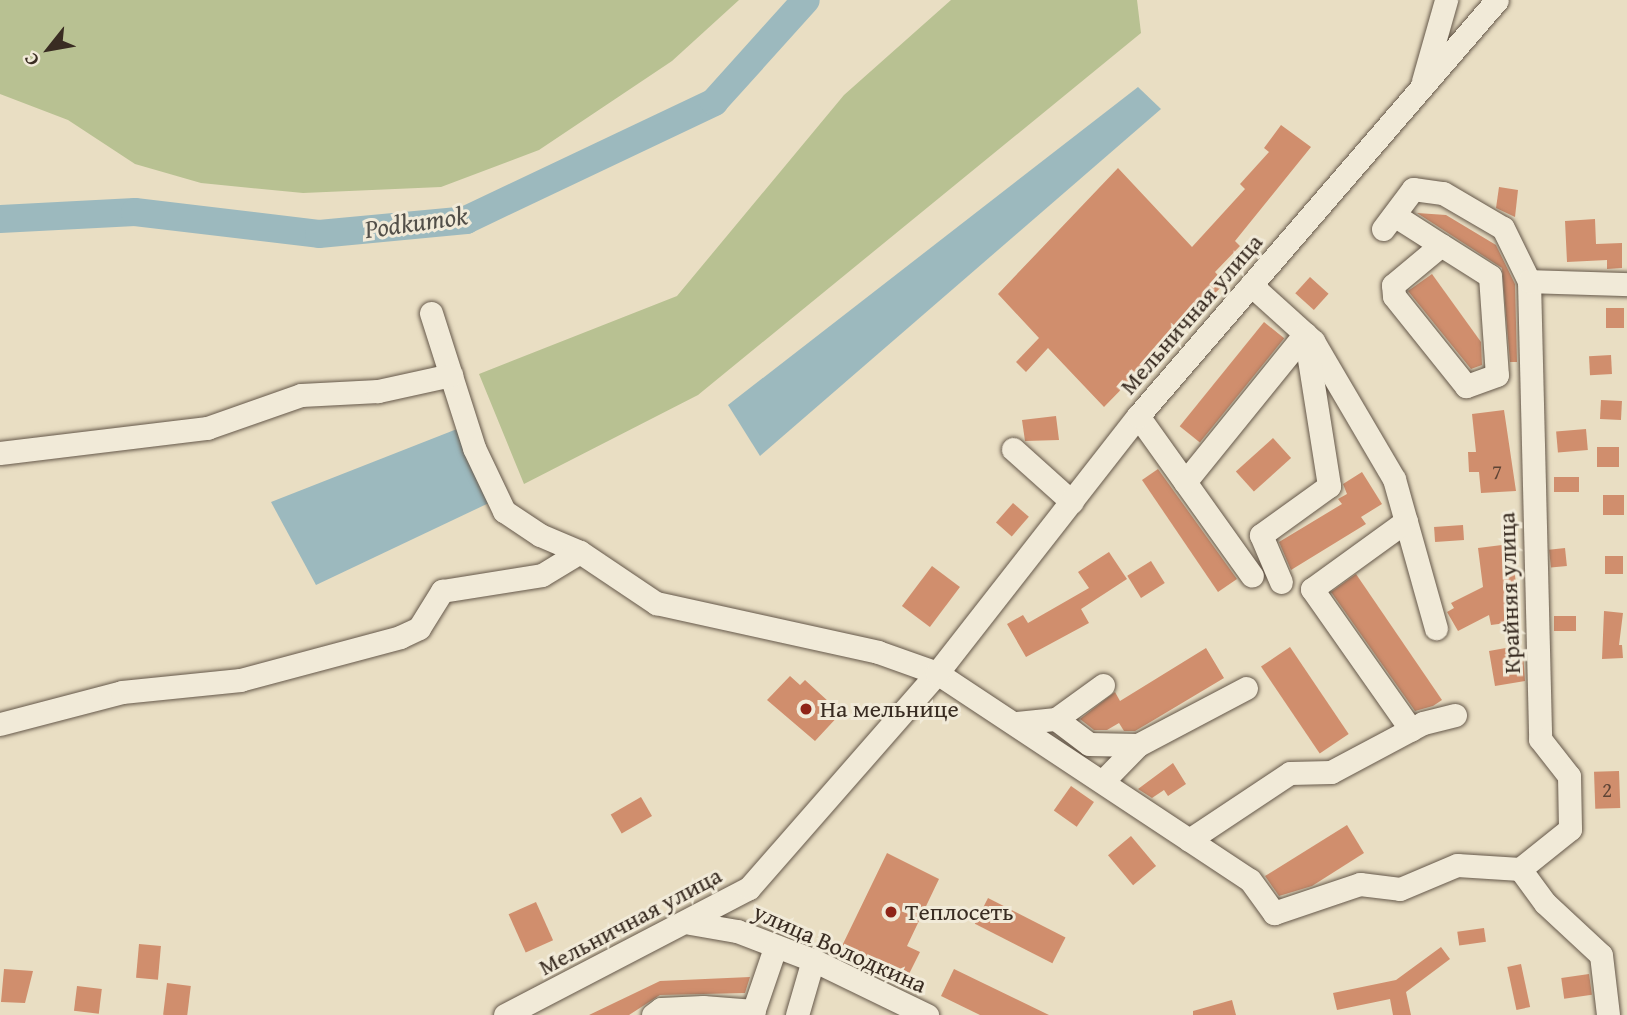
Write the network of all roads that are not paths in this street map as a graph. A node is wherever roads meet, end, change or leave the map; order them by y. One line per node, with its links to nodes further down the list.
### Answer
1 (1446, 0): 3 (street)
2 (1497, 0): 3 (street, Мельничная улица)
3 (1420, 88): 7 (street, Мельничная улица)
4 (1441, 245): 4 (street); 5 (street)
5 (1529, 281): 6 (street); 33 (street, Крайняя улица)
6 (1627, 284)
7 (1251, 285): 9 (street); 11 (street, Мельничная улица)
8 (431, 313): 10 (street)
9 (1305, 334): 14 (street); 16 (street); 19 (street)
10 (451, 375): 13 (street); 17 (street)
11 (1138, 416): 14 (street); 15 (street, Мельничная улица)
12 (1013, 449): 15 (street)
13 (0, 453)
14 (1185, 482): 18 (street)
15 (1072, 502): 21 (street, Мельничная улица)
16 (1406, 521): 20 (street); 28 (street)
17 (580, 552): 21 (street); 27 (street)
18 (1252, 576)
19 (1281, 582)
20 (1436, 628)
21 (937, 673): 26 (street); 34 (street, Мельничная улица)
22 (1103, 685): 25 (street)
23 (1246, 688): 30 (street)
24 (1455, 715): 28 (street)
25 (1055, 719): 26 (street); 29 (street)
26 (1017, 723): 31 (street)
27 (0, 724)
28 (1411, 730): 32 (street)
29 (1099, 744): 30 (street); 31 (street)
30 (1138, 745): 31 (street)
31 (1107, 777): 32 (street)
32 (1189, 839): 33 (street)
33 (1520, 869): 43 (street)
34 (690, 923): 35 (street, улица Володкина); 39 (street, Мельничная улица)
35 (775, 948): 36 (street, улица Володкина); 38 (street)
36 (813, 960): 41 (street); 42 (street, улица Володкина)
37 (701, 1011): 38 (street); 40 (street)
38 (753, 1013)
39 (505, 1015)
40 (653, 1015)
41 (797, 1015)
42 (927, 1015)
43 (1608, 1015)

